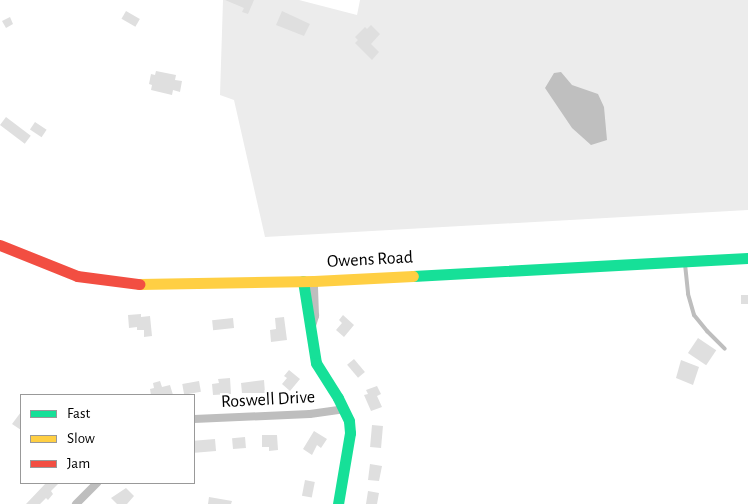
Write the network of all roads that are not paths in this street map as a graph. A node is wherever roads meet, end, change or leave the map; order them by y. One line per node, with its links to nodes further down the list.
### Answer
1 (0, 245): 4 (street, Owens Road)
2 (748, 258): 3 (street, Owens Road)
3 (685, 262): 4 (street, Owens Road); 5 (lane)
4 (309, 281): 6 (street)
5 (725, 348)
6 (344, 409): 7 (street, Roswell Drive); 10 (street)
7 (195, 419)
8 (96, 484): 9 (street)
9 (76, 504)
10 (338, 504)

